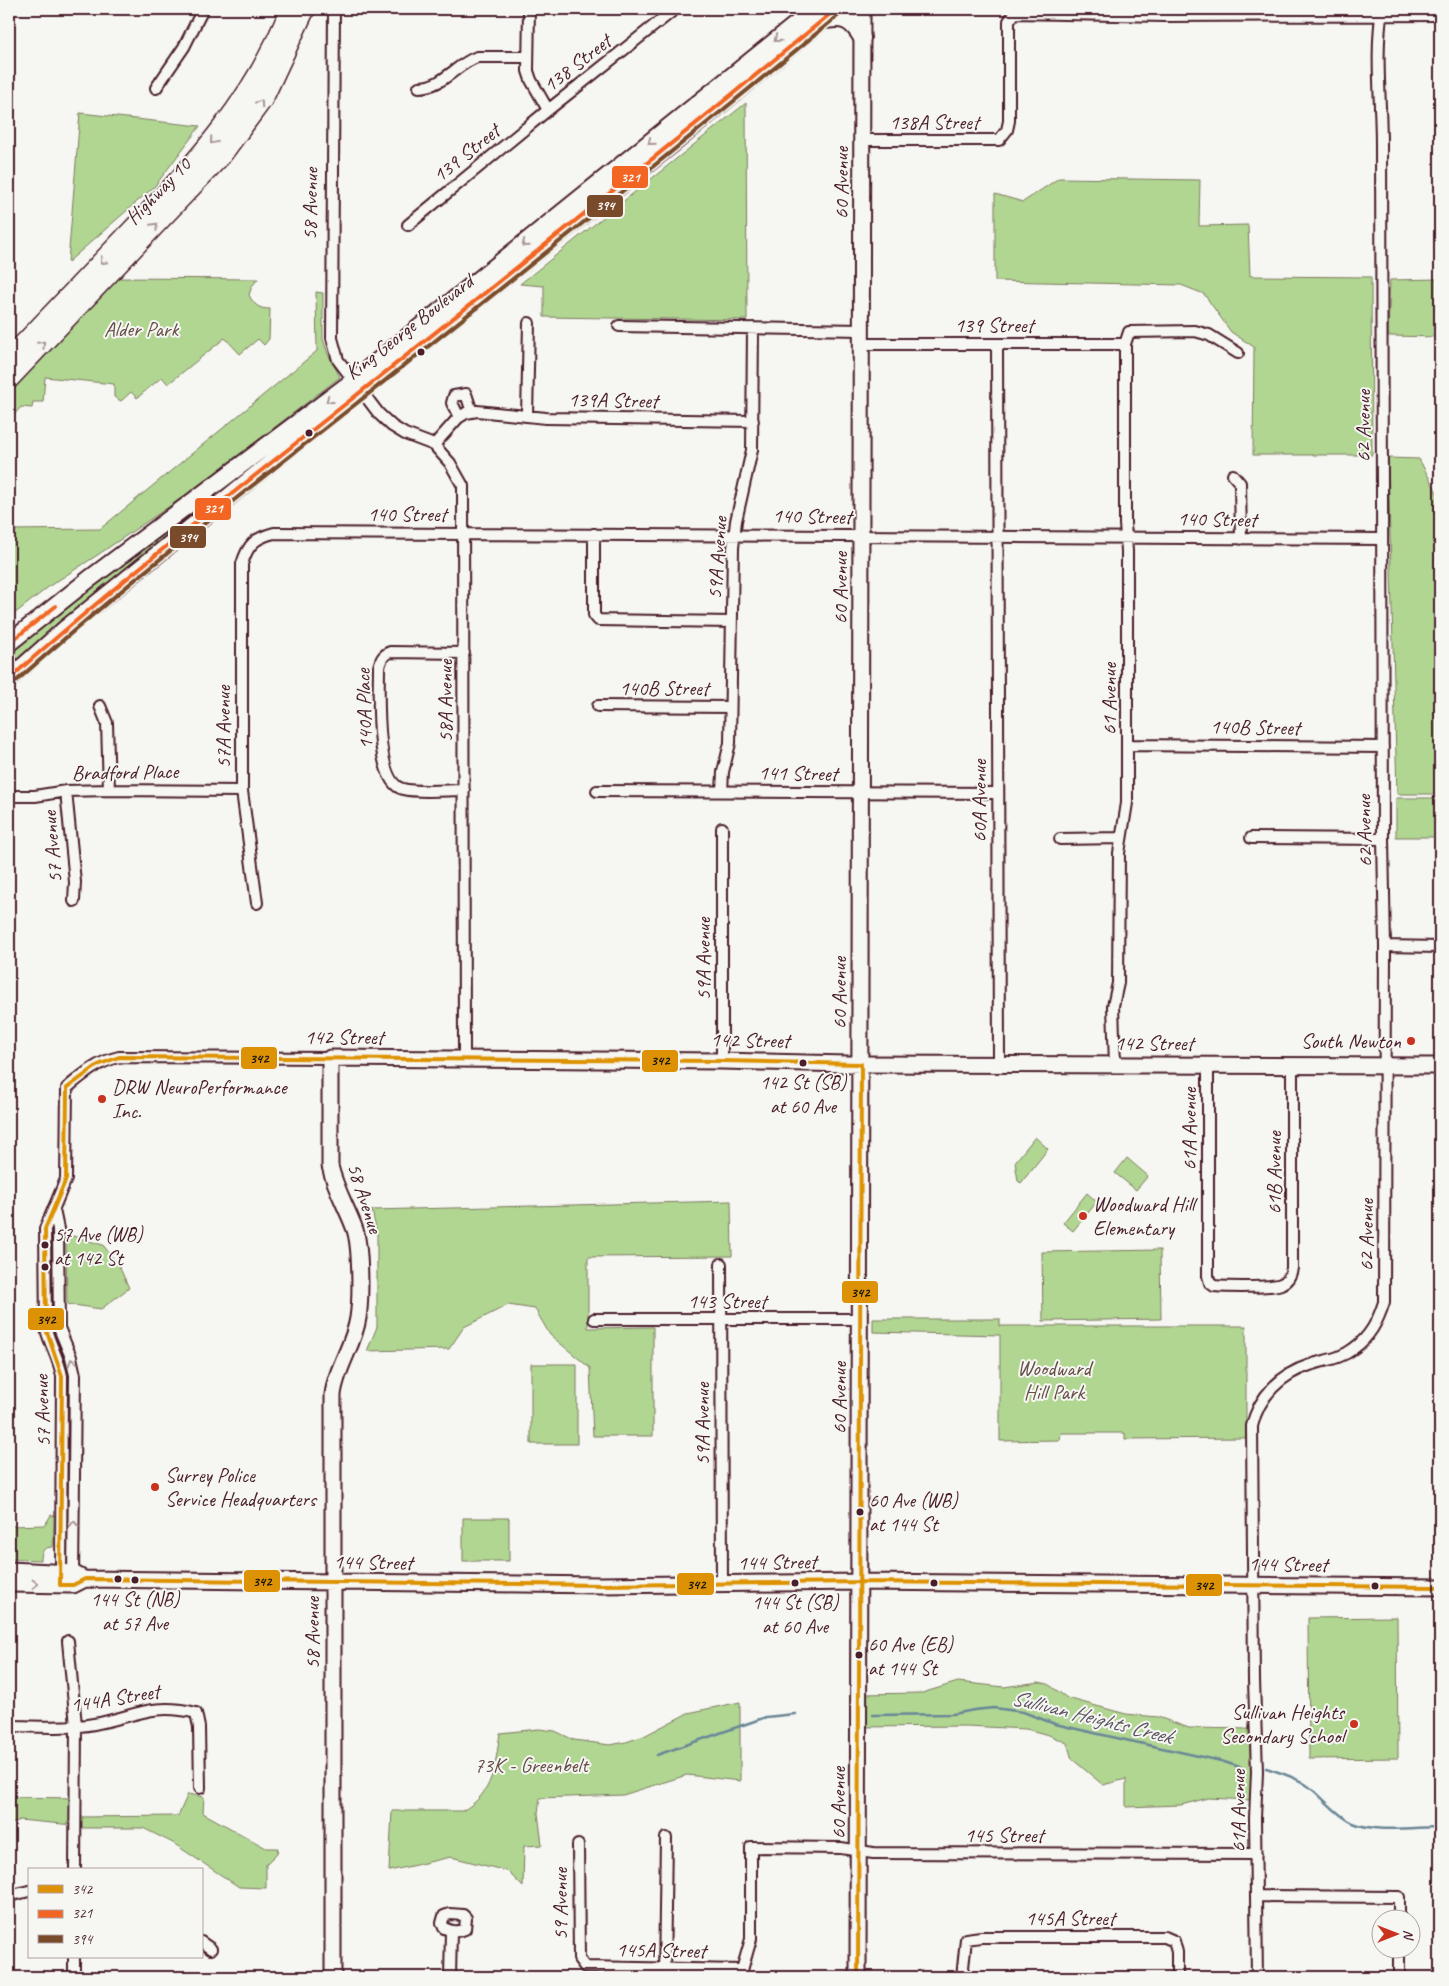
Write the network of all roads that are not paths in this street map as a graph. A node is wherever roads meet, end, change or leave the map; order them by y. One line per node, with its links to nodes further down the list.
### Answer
1 (203, 9): 15 (street)
2 (290, 9): 26 (highway, Highway 10, one-way to 26)
3 (305, 9): 27 (highway, Highway 10, one-way to 3)
4 (334, 9): 28 (street, 58 Avenue)
5 (529, 9): 13 (street)
6 (675, 9): 16 (street, 138 Street)
7 (836, 9): 10 (main road, King George Boulevard)
8 (862, 9): 12 (street, 60 Avenue)
9 (1382, 12): 11 (street); 17 (street, 138A Street); 42 (street, 62 Avenue)
10 (817, 15): 12 (main road); 28 (main road, King George Boulevard)
11 (1440, 15)
12 (862, 38): 17 (street, 60 Avenue)
13 (528, 57): 14 (street, 138 Street); 16 (street)
14 (419, 87)
15 (156, 88)
16 (548, 110): 18 (street, 139 Street)
17 (862, 140): 22 (street, 60 Avenue)
18 (408, 225)
19 (529, 324): 30 (street)
20 (619, 326): 21 (street, 139 Street)
21 (753, 328): 22 (street, 139 Street); 32 (street, 59A Avenue)
22 (862, 337): 23 (street, 139 Street); 38 (street, 60 Avenue)
23 (997, 344): 24 (street, 139 Street); 39 (street, 60A Avenue)
24 (1125, 344): 25 (street, 61 Avenue); 40 (street, 61 Avenue)
25 (1238, 353)
26 (9, 359)
27 (9, 379)
28 (357, 386): 33 (street, 58A Avenue); 45 (main road, King George Boulevard, one-way to 45); 47 (main road, King George Boulevard)
29 (472, 412): 30 (street, 139A Street); 31 (street, 139A Street); 31 (street)
30 (528, 416): 32 (street, 139A Street)
31 (459, 417): 33 (street, 139A Street)
32 (753, 421): 37 (street, 59A Avenue)
33 (434, 445): 35 (street, 58A Avenue)
34 (1233, 475): 41 (street)
35 (463, 533): 36 (street, 140 Street); 43 (street, 140 Street); 46 (street, 58A Avenue)
36 (594, 534): 37 (street, 140 Street); 44 (street)
37 (735, 534): 38 (street, 140 Street); 44 (street, 59A Avenue)
38 (862, 536): 39 (street, 140 Street); 59 (street, 60 Avenue)
39 (998, 537): 40 (street, 140 Street); 60 (street, 60A Avenue)
40 (1126, 537): 41 (street, 140 Street); 51 (street, 61 Avenue)
41 (1241, 539): 42 (street, 140 Street)
42 (1382, 539): 52 (street, 62 Avenue)
43 (247, 550): 56 (street, 57A Avenue)
44 (731, 622): 50 (street, 59A Avenue)
45 (9, 644)
46 (464, 653): 54 (street, 58A Avenue); 54 (street, 140A Place)
47 (9, 679)
48 (100, 706): 53 (street)
49 (598, 706): 50 (street, 140B Street)
50 (730, 707): 58 (street, 59A Avenue)
51 (1128, 745): 52 (street, 140B Street); 63 (street, 61 Avenue)
52 (1382, 747): 66 (street, 62 Avenue)
53 (109, 790): 55 (street, Bradford Place); 56 (street, Bradford Place)
54 (464, 790): 72 (street, 58A Avenue)
55 (66, 791): 61 (street, Bradford Place); 67 (street, 57 Avenue)
56 (242, 791): 68 (street, 57A Avenue)
57 (597, 791): 58 (street, 141 Street)
58 (722, 791): 59 (street, 141 Street)
59 (861, 792): 60 (street, 141 Street); 74 (street, 60 Avenue)
60 (998, 793): 75 (street, 60A Avenue)
61 (9, 796)
62 (722, 828): 73 (street, 59A Avenue)
63 (1121, 838): 65 (street); 76 (street, 61 Avenue)
64 (1251, 838): 66 (street)
65 (1060, 839)
66 (1383, 839): 69 (street, 62 Avenue)
67 (74, 901)
68 (257, 904)
69 (1384, 946): 70 (street); 79 (street, 62 Avenue)
70 (1440, 946)
71 (330, 1058): 72 (street, 142 Street); 81 (street, 142 Street); 89 (street, 58 Avenue)
72 (464, 1059): 73 (street, 142 Street)
73 (722, 1061): 74 (street, 142 Street)
74 (861, 1064): 75 (street, 142 Street); 86 (street, 60 Avenue)
75 (999, 1065): 76 (street, 142 Street)
76 (1114, 1065): 77 (street, 142 Street)
77 (1208, 1065): 78 (street, 142 Street); 83 (street, 61A Avenue)
78 (1292, 1065): 79 (street, 142 Street); 83 (street, 61B Avenue)
79 (1384, 1065): 80 (street, 142 Street); 93 (street, 62 Avenue)
80 (1440, 1066)
81 (67, 1088): 88 (street, 57 Avenue)
82 (721, 1264): 85 (street, 59A Avenue)
83 (1287, 1279)
84 (594, 1320): 85 (street, 143 Street)
85 (721, 1320): 86 (street, 143 Street); 92 (street, 59A Avenue)
86 (860, 1320): 90 (street, 60 Avenue)
87 (9, 1570): 88 (street, 144 Street)
88 (70, 1579): 89 (street, 144 Street); 91 (street, 144 Street, one-way to 88)
89 (333, 1582): 92 (street, 144 Street); 117 (street, 58 Avenue)
90 (860, 1582): 92 (street, 144 Street); 93 (street, 144 Street); 101 (street, 60 Avenue)
91 (9, 1584)
92 (722, 1584)
93 (1254, 1584): 94 (street, 144 Street); 102 (street, 61A Avenue)
94 (1440, 1587)
95 (68, 1641): 96 (street)
96 (76, 1725): 97 (street, 144A Street); 98 (street, 144A Street); 103 (street)
97 (9, 1726)
98 (200, 1788)
99 (666, 1838): 114 (street)
100 (578, 1845): 113 (street, 59 Avenue)
101 (859, 1850): 102 (street, 145 Street); 115 (street, 145 Street); 119 (street, 60 Avenue)
102 (1256, 1854): 106 (street, 61A Avenue)
103 (74, 1868)
104 (28, 1891): 105 (street)
105 (9, 1896)
106 (1256, 1896): 107 (street); 122 (street, 61A Avenue)
107 (1399, 1908)
108 (451, 1931): 118 (street)
109 (202, 1943): 110 (street)
110 (211, 1949)
111 (74, 1958): 116 (street)
112 (1398, 1958): 123 (street)
113 (581, 1964): 114 (street, 145A Street)
114 (664, 1973): 115 (street, 145A Street)
115 (742, 1974)
116 (74, 1977)
117 (334, 1977)
118 (450, 1977)
119 (858, 1977)
120 (962, 1977): 121 (street, 145A Street)
121 (1177, 1977)
122 (1257, 1977)
123 (1398, 1977)

